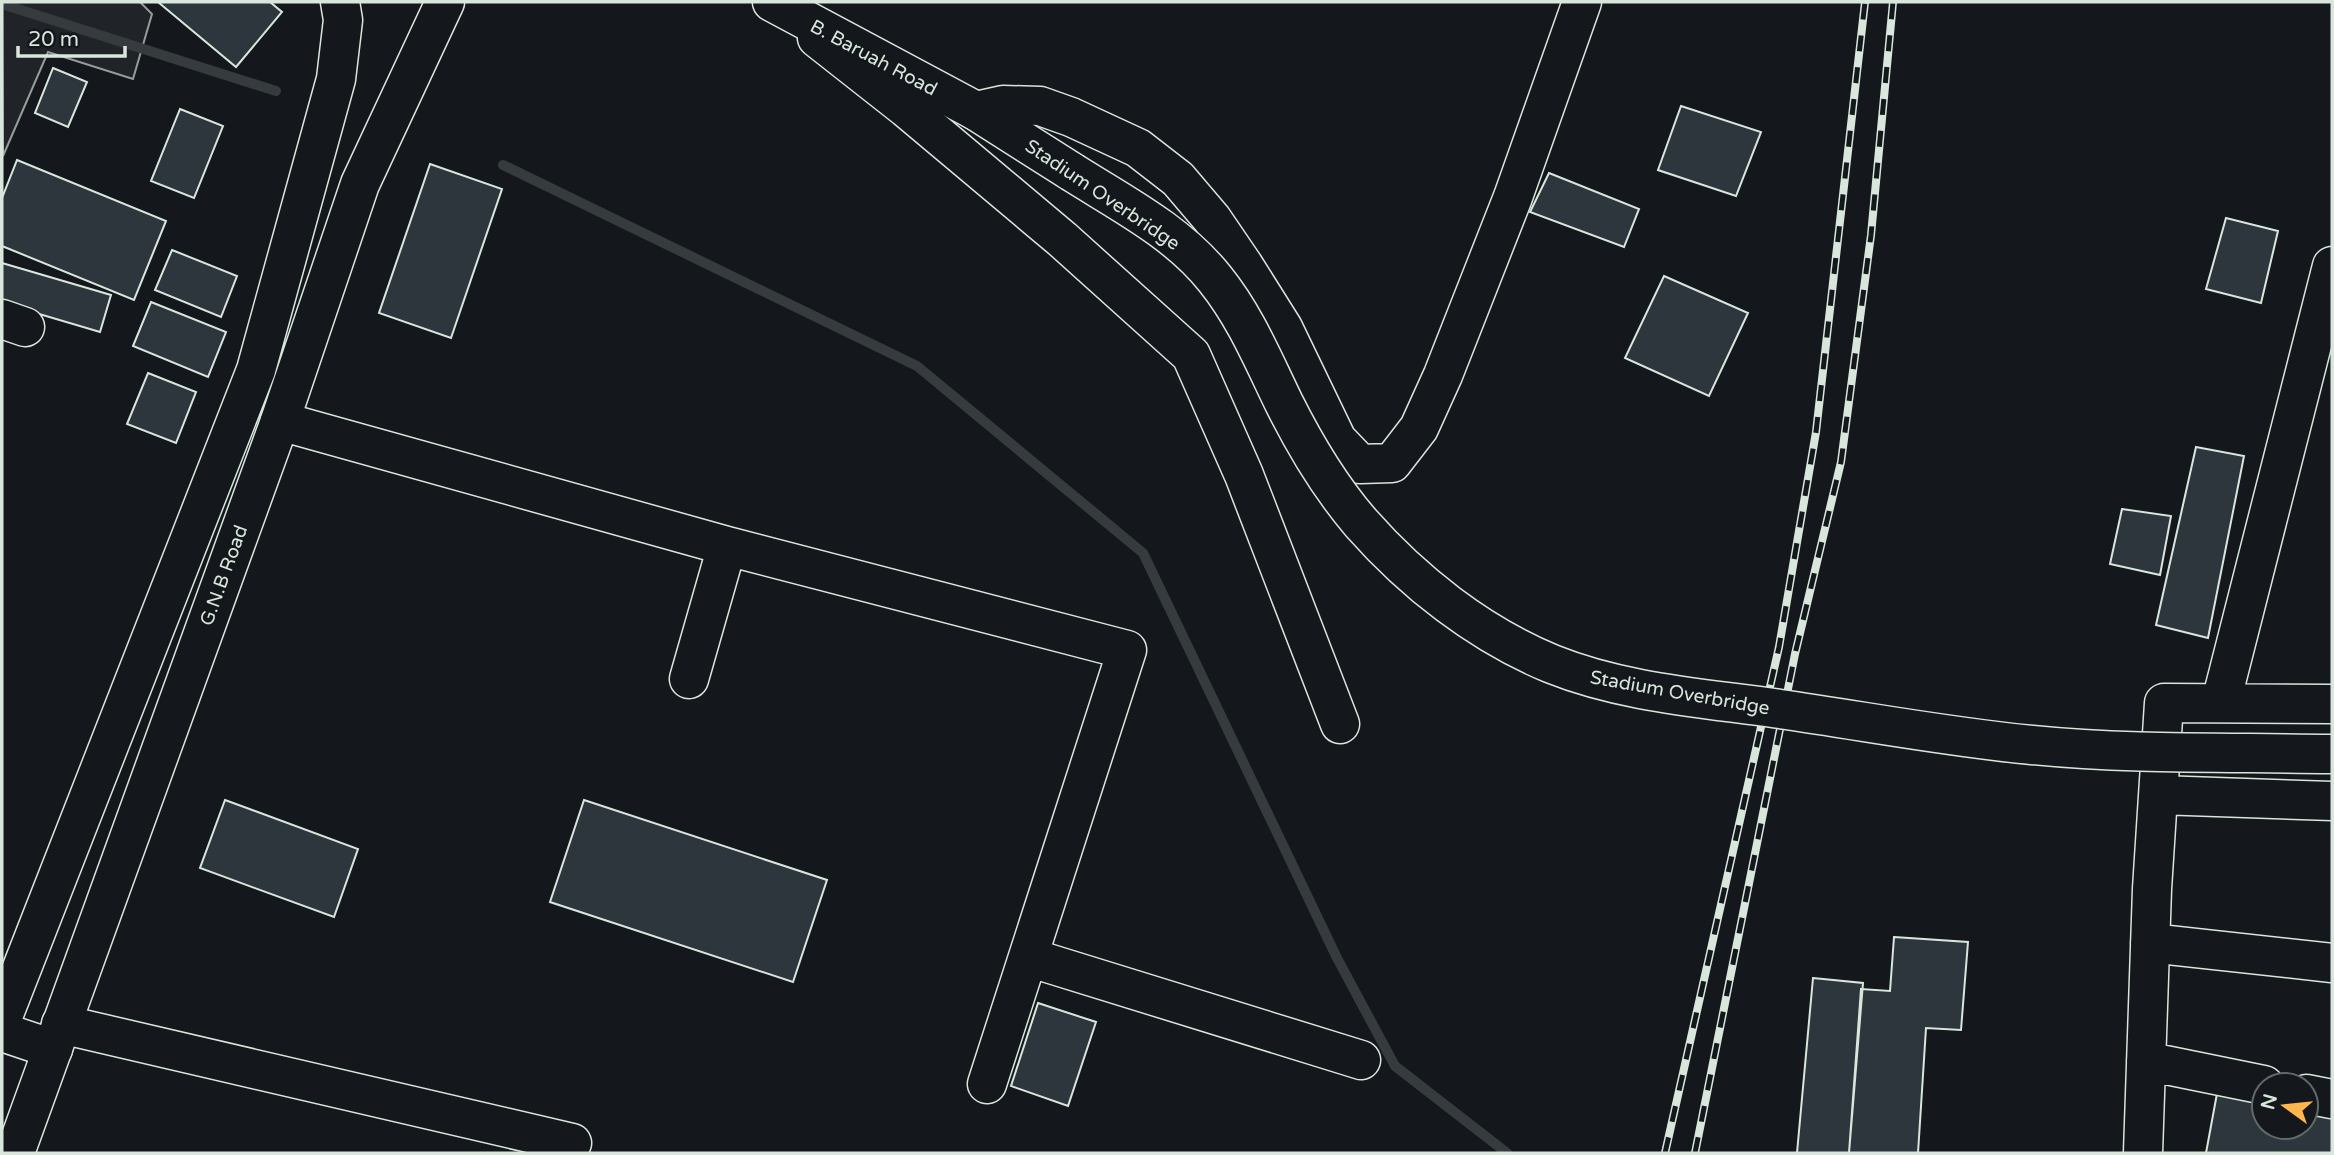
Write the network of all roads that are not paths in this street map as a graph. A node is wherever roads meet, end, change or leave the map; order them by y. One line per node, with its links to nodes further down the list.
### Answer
1 (340, 2): 19 (street)
2 (445, 2): 7 (street, G.N.B Road)
3 (772, 2): 5 (street, B. Baruah Road); 12 (street)
4 (1581, 2): 5 (street)
5 (976, 111): 13 (street, Stadium Overbridge, bridge)
6 (2332, 266): 10 (street)
7 (280, 422): 8 (street); 21 (street, G.N.B Road)
8 (727, 546): 9 (street); 17 (street)
9 (689, 679)
10 (2221, 702): 11 (street); 14 (street)
11 (2332, 704)
12 (1340, 724)
13 (2332, 754)
14 (2158, 794): 15 (street); 16 (street)
15 (2332, 801)
16 (2150, 943): 18 (street); 23 (street)
17 (1028, 957): 22 (street); 25 (street)
18 (2332, 963)
19 (2, 1018)
20 (2, 1031): 21 (street)
21 (57, 1037): 26 (street); 27 (street, G.N.B Road)
22 (1361, 1060)
23 (2146, 1061): 24 (street); 28 (street)
24 (2250, 1082)
25 (987, 1084)
26 (572, 1143)
27 (15, 1153)
28 (2143, 1153)

